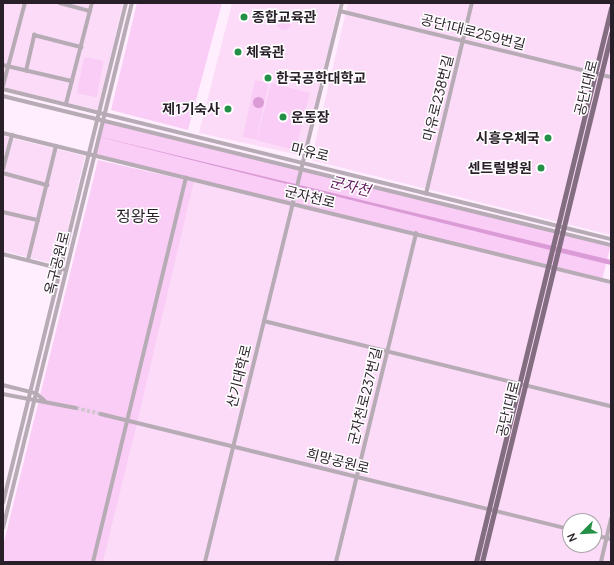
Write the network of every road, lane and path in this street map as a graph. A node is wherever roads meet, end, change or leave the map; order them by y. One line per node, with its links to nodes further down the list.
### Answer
1 (25, 3): 15 (street)
2 (60, 3): 9 (street)
3 (92, 3): 9 (street)
4 (126, 3): 25 (street, 옥구공원로)
5 (132, 3): 26 (street, 옥구공원로)
6 (342, 3): 10 (street)
7 (472, 3): 12 (street, 마유로238번길)
8 (611, 8): 17 (main road)
9 (90, 11): 13 (street)
10 (340, 11): 12 (street, 공단1대로259번길); 34 (street)
11 (611, 34): 18 (main road, 공단1대로)
12 (463, 41): 17 (street, 공단1대로259번길); 40 (street, 마유로238번길)
13 (81, 47): 16 (street); 20 (street)
14 (3, 65): 15 (street)
15 (8, 67): 16 (street); 21 (street)
16 (26, 71): 20 (street)
17 (595, 73): 18 (street, 공단1대로259번길); 45 (main road)
18 (601, 74): 19 (street, 공단1대로259번길); 46 (main road, 공단1대로)
19 (611, 77)
20 (72, 81): 24 (street)
21 (3, 86)
22 (3, 89): 24 (street, 마유로)
23 (3, 96): 27 (street, 마유로)
24 (66, 104): 25 (street, 마유로)
25 (99, 113): 26 (street, 마유로); 27 (street, 옥구공원로)
26 (106, 114): 28 (street, 옥구공원로); 34 (street, 마유로)
27 (98, 119): 28 (street, 마유로); 32 (street, 옥구공원로)
28 (104, 120): 33 (street, 옥구공원로); 36 (street, 마유로)
29 (3, 133): 30 (street, 군자천로)
30 (12, 135): 31 (street, 군자천로); 35 (street)
31 (56, 146): 32 (street, 군자천로); 39 (street)
32 (89, 154): 33 (street, 군자천로); 54 (street, 옥구공원로)
33 (95, 155): 38 (street, 군자천로); 55 (street, 옥구공원로)
34 (303, 162): 36 (street); 40 (street, 마유로)
35 (3, 169)
36 (301, 169): 41 (street, 마유로); 42 (street, 산기대학로)
37 (3, 174): 39 (street)
38 (186, 178): 42 (street, 군자천로); 70 (street)
39 (46, 184): 44 (street)
40 (426, 193): 41 (street, 마유로238번길); 45 (street, 마유로)
41 (424, 199): 47 (street, 마유로)
42 (293, 204): 48 (street, 군자천로); 57 (street, 산기대학로)
43 (3, 212): 44 (street)
44 (38, 220): 52 (street)
45 (558, 226): 46 (street, 마유로); 47 (main road)
46 (564, 228): 47 (main road, 공단1대로); 49 (street, 마유로)
47 (559, 233): 50 (street, 마유로); 53 (main road, 공단1대로)
48 (416, 234): 53 (street, 군자천로); 58 (street, 군자천로237번길)
49 (611, 239)
50 (611, 245)
51 (3, 254): 52 (street)
52 (28, 260): 54 (street)
53 (551, 267): 56 (street, 군자천로); 59 (main road, 공단1대로)
54 (60, 268): 55 (street); 61 (street, 옥구공원로)
55 (66, 270): 62 (street, 옥구공원로)
56 (611, 282)
57 (264, 321): 58 (street); 71 (street, 산기대학로)
58 (387, 351): 59 (street); 72 (street, 군자천로237번길)
59 (522, 384): 67 (street); 74 (main road, 공단1대로)
60 (3, 385): 61 (street)
61 (30, 391): 62 (street); 64 (street, 옥구공원로)
62 (36, 393): 65 (street); 66 (street, 옥구공원로)
63 (3, 394): 64 (street)
64 (27, 400): 66 (street); 73 (street, 옥구공원로)
65 (44, 400): 66 (street); 68 (street)
66 (34, 401): 77 (street, 옥구공원로)
67 (611, 406)
68 (76, 408)
69 (101, 414): 70 (street, 희망공원로)
70 (127, 420): 71 (street, 희망공원로); 79 (street)
71 (234, 446): 72 (street, 희망공원로); 80 (street, 산기대학로)
72 (357, 477): 74 (street, 희망공원로); 81 (street, 군자천로237번길)
73 (3, 503)
74 (492, 510): 76 (street, 희망공원로); 82 (main road); 83 (main road, 공단1대로)
75 (611, 519): 78 (street)
76 (562, 527)
77 (3, 528)
78 (609, 538): 84 (street)
79 (93, 562)
80 (205, 562)
81 (336, 562)
82 (476, 562)
83 (482, 562)
84 (601, 562)

